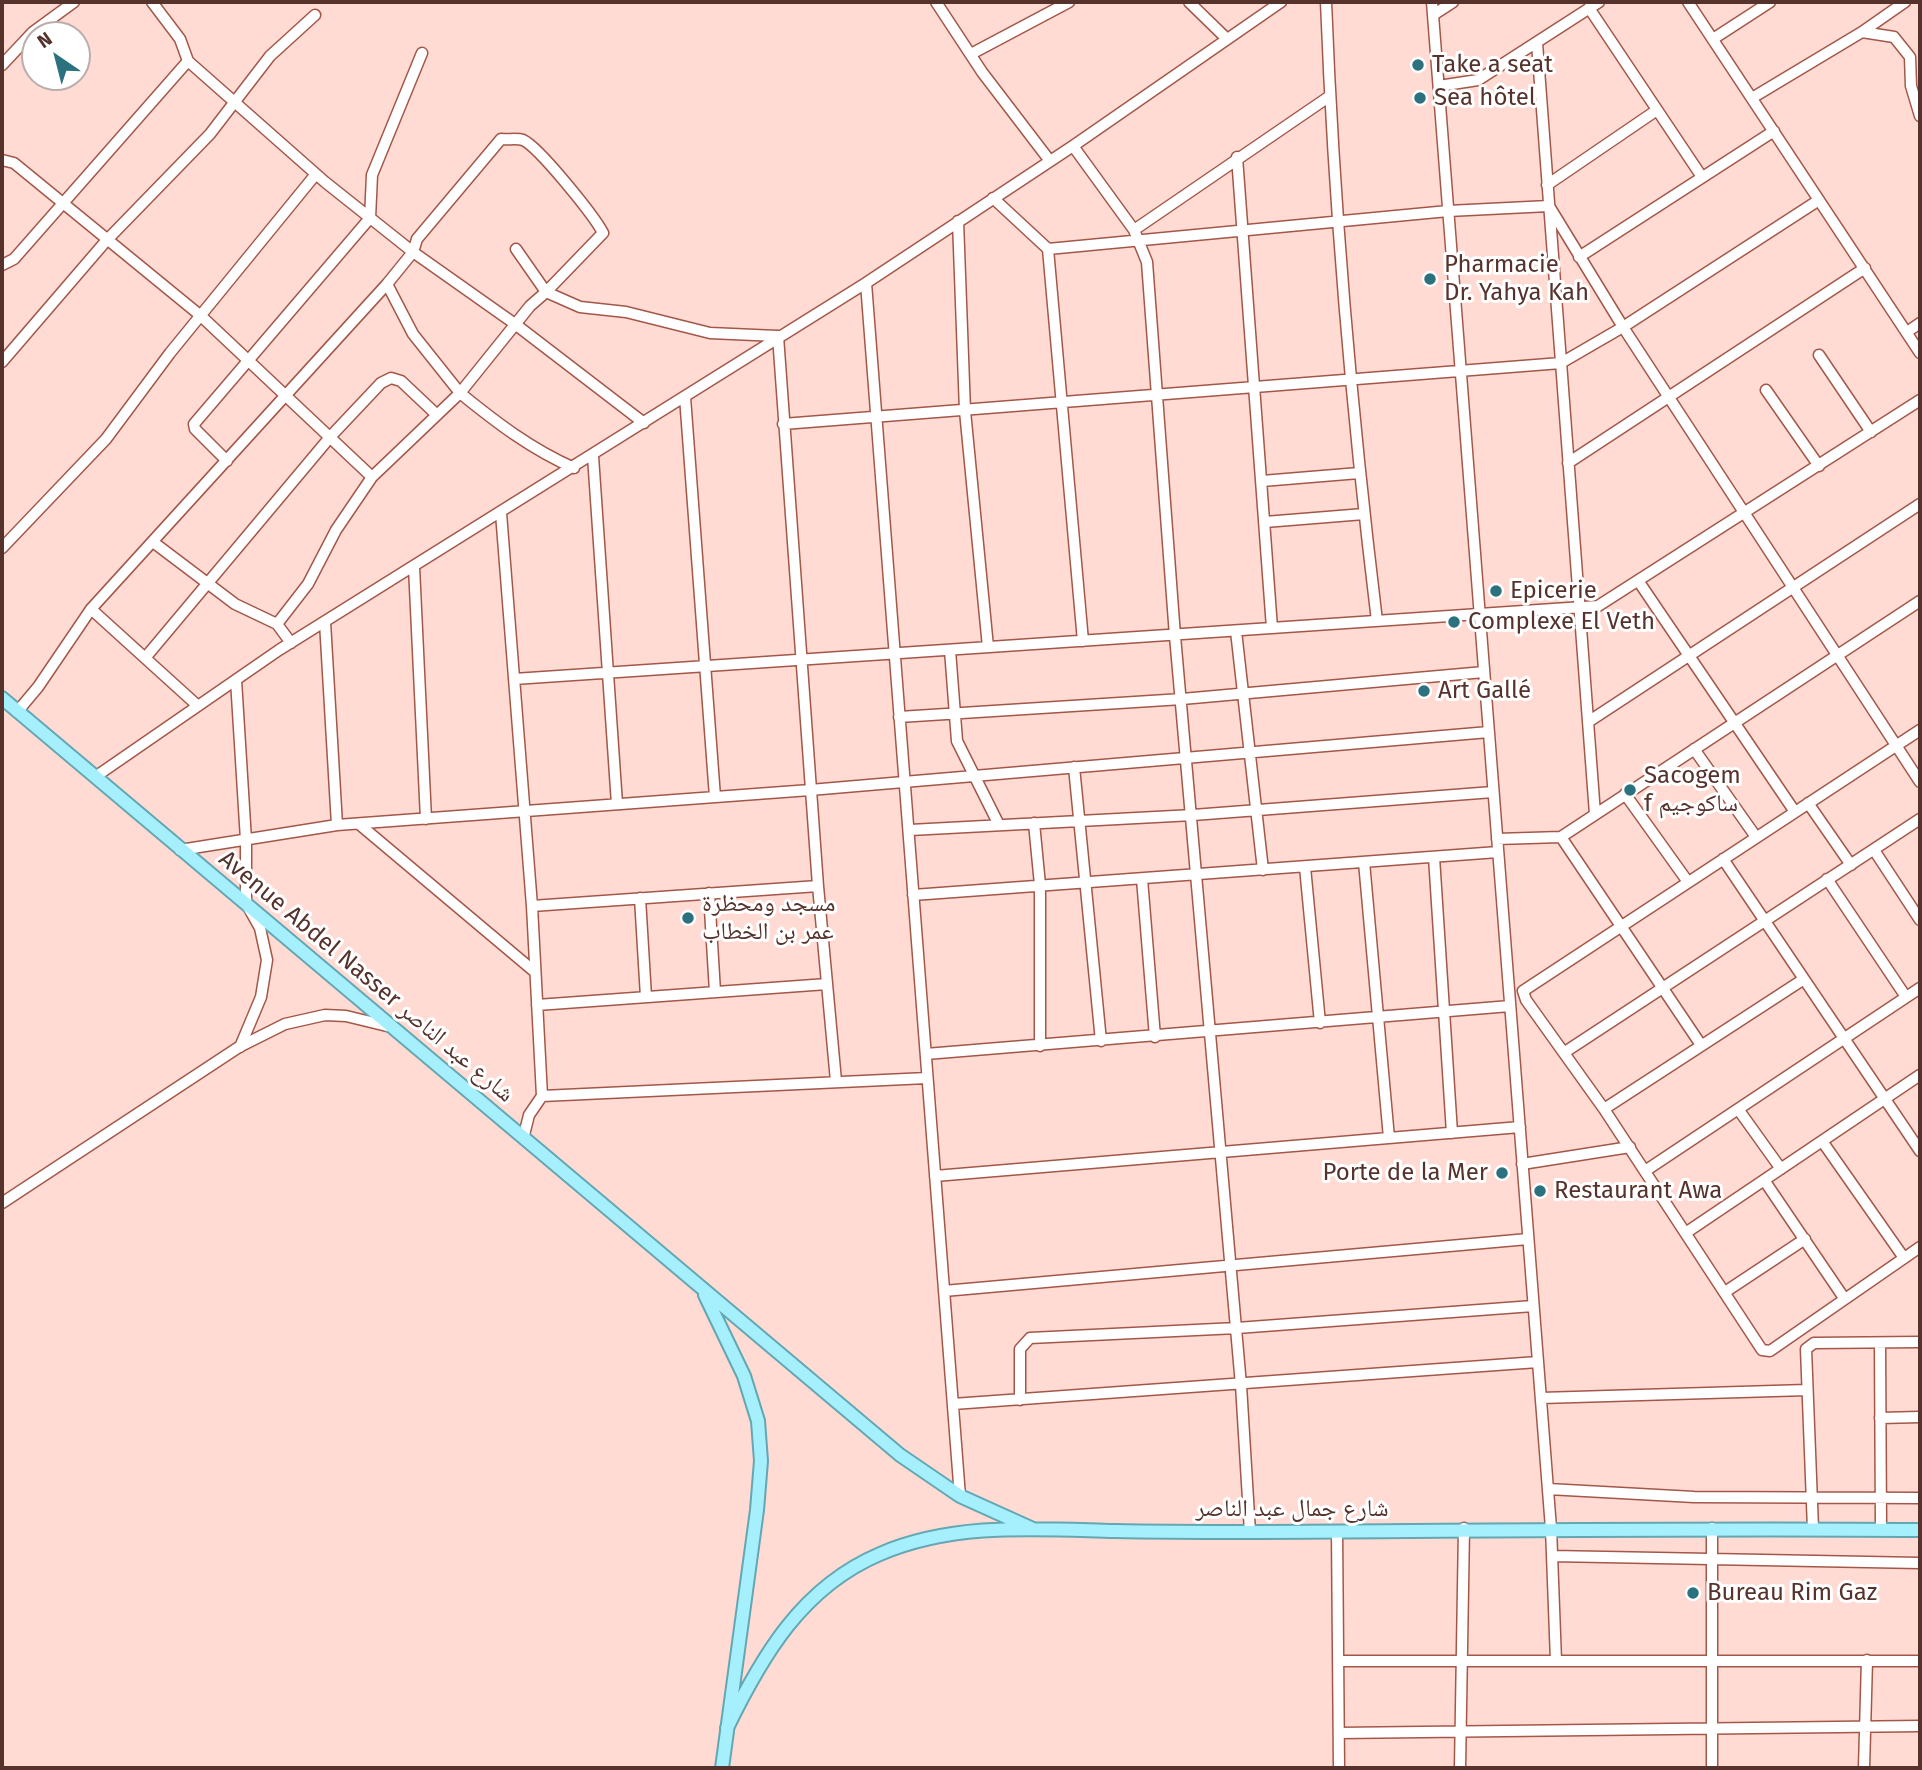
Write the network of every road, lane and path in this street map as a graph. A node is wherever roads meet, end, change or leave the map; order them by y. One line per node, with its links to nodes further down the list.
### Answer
1 (74, 2): 24 (street)
2 (152, 2): 23 (street)
3 (936, 2): 22 (street)
4 (1069, 2): 22 (street)
5 (1189, 2): 19 (street)
6 (1282, 2): 19 (street)
7 (1326, 2): 26 (street)
8 (1432, 2): 16 (street)
9 (1453, 2): 16 (street)
10 (1599, 2): 14 (street)
11 (1688, 2): 18 (street)
12 (1770, 2): 18 (street)
13 (1905, 2): 17 (street)
14 (1590, 8): 20 (street); 29 (street)
15 (315, 15): 28 (street)
16 (1433, 15): 25 (street)
17 (1862, 32): 27 (street); 30 (street)
18 (1713, 38): 27 (street)
19 (1227, 39): 32 (street)
20 (1537, 43): 25 (street); 38 (street)
21 (422, 53): 44 (street)
22 (971, 54): 35 (street)
23 (188, 61): 28 (street); 41 (street)
24 (2, 65)
25 (1439, 86): 43 (street)
26 (1330, 96): 33 (street); 45 (street)
27 (1752, 98): 31 (street)
28 (236, 102): 36 (street); 49 (street)
29 (1657, 110): 37 (street); 38 (street)
30 (1920, 116)
31 (1774, 131): 37 (street); 40 (street)
32 (1073, 146): 35 (street); 48 (street)
33 (1237, 157): 47 (street); 48 (street)
34 (2, 160): 41 (street)
35 (1050, 161): 39 (street)
36 (316, 174): 44 (street); 59 (street)
37 (1702, 177): 53 (street)
38 (1547, 184): 42 (street)
39 (993, 198): 46 (street); 51 (street)
40 (1819, 200): 55 (street); 62 (street)
41 (62, 205): 49 (street); 54 (street)
42 (1549, 206): 43 (street); 53 (street); 69 (street)
43 (1448, 211): 45 (street); 70 (street)
44 (370, 218): 52 (street); 67 (street)
45 (1338, 220): 47 (street); 71 (street)
46 (958, 221): 56 (street); 81 (street)
47 (1245, 230): 48 (street); 72 (street)
48 (1137, 234): 51 (street); 76 (street)
49 (106, 241): 59 (street); 68 (street)
50 (516, 249): 58 (street)
51 (1048, 249): 80 (street)
52 (413, 252): 57 (street); 58 (street); 61 (street)
53 (1579, 257): 62 (street)
54 (2, 265)
55 (1865, 268): 63 (street); 78 (street)
56 (866, 283): 64 (street); 83 (street)
57 (387, 284): 74 (street); 75 (street)
58 (546, 292): 61 (street); 64 (street)
59 (201, 316): 67 (street); 102 (street)
60 (1920, 323): 63 (street)
61 (515, 324): 75 (street); 84 (street)
62 (1623, 327): 69 (street); 78 (street)
63 (1907, 332): 65 (street)
64 (778, 336): 77 (street); 85 (street)
65 (1920, 353)
66 (1819, 355): 86 (street)
67 (247, 359): 74 (street); 89 (street)
68 (2, 362)
69 (1561, 363): 70 (street); 90 (street)
70 (1461, 371): 71 (street); 110 (street)
71 (1353, 378): 72 (street); 93 (street)
72 (1255, 388): 76 (street); 95 (street)
73 (1766, 390): 91 (street)
74 (285, 393): 87 (street); 89 (street)
75 (460, 393): 82 (street); 92 (street)
76 (1156, 396): 80 (street); 116 (street)
77 (685, 397): 84 (street); 126 (street)
78 (1669, 398): 90 (street); 99 (street)
79 (1920, 400): 86 (street)
80 (1060, 404): 81 (street); 117 (street)
81 (965, 411): 83 (street); 119 (street)
82 (436, 415): 87 (street); 94 (street)
83 (876, 419): 85 (street); 121 (street)
84 (644, 423): 88 (street)
85 (783, 424): 125 (street)
86 (1871, 432): 91 (street)
87 (331, 436): 94 (street); 105 (street)
88 (593, 456): 92 (street); 128 (street)
89 (227, 461): 101 (street)
90 (1568, 463): 108 (street)
91 (1819, 466): 99 (street)
92 (574, 468): 97 (street)
93 (1359, 473): 95 (street); 98 (street)
94 (372, 477): 113 (street)
95 (1262, 481): 100 (street)
96 (1920, 505): 106 (street)
97 (501, 513): 103 (street); 129 (street)
98 (1364, 513): 100 (street); 111 (street)
99 (1745, 514): 104 (street); 106 (street)
100 (1265, 522): 114 (street)
101 (153, 542): 105 (street); 109 (street)
102 (2, 548)
103 (414, 567): 112 (street); 162 (street)
104 (1639, 582): 108 (street); 122 (street)
105 (208, 583): 113 (street); 124 (street)
106 (1793, 587): 122 (street); 123 (street)
107 (1920, 601): 123 (street)
108 (1579, 608): 110 (street); 138 (street)
109 (91, 609): 124 (street); 135 (street)
110 (1478, 615): 111 (street); 127 (street)
111 (1377, 621): 114 (street)
112 (325, 622): 118 (street); 167 (street)
113 (277, 624): 118 (street)
114 (1272, 628): 115 (street)
115 (1236, 631): 116 (street); 131 (street)
116 (1175, 636): 117 (street); 133 (street)
117 (1083, 641): 119 (street)
118 (291, 643): 130 (street)
119 (988, 647): 120 (street)
120 (950, 650): 121 (street); 136 (street)
121 (895, 654): 125 (street); 137 (street)
122 (1689, 655): 138 (street); 139 (street)
123 (1838, 655): 139 (street); 142 (street)
124 (145, 658): 134 (street)
125 (800, 660): 126 (street); 151 (street)
126 (705, 666): 128 (street); 154 (street)
127 (1484, 672): 131 (street); 141 (street)
128 (610, 673): 129 (street); 156 (street)
129 (514, 679): 158 (street)
130 (236, 680): 134 (street); 173 (street)
131 (1244, 694): 133 (street); 144 (street)
132 (2, 698): 135 (main road, Avenue Abdel Nasser شارع عبد الناصر)
133 (1182, 699): 136 (street); 145 (street)
134 (198, 706): 148 (street)
135 (17, 712): 148 (main road, Avenue Abdel Nasser شارع عبد الناصر)
136 (955, 713): 137 (street); 147 (street)
137 (900, 717): 149 (street)
138 (1588, 722): 161 (street)
139 (1735, 723): 143 (street); 159 (street)
140 (1920, 730): 142 (street)
141 (1489, 732): 144 (street); 152 (street)
142 (1896, 746): 150 (street); 155 (street)
143 (1694, 749): 153 (street); 171 (street)
144 (1251, 752): 145 (street); 157 (street)
145 (1187, 757): 146 (street); 160 (street)
146 (1074, 766): 147 (street); 164 (street)
147 (976, 775): 149 (street); 168 (street)
148 (95, 776): 174 (main road, Avenue Abdel Nasser شارع عبد الناصر)
149 (904, 780): 151 (street); 169 (street)
150 (1920, 782)
151 (810, 790): 154 (street); 189 (street)
152 (1493, 792): 157 (street); 172 (street)
153 (1625, 794): 161 (street); 186 (street)
154 (715, 797): 156 (street)
155 (1808, 803): 159 (street); 180 (street)
156 (617, 804): 158 (street)
157 (1256, 810): 160 (street); 182 (street)
158 (524, 811): 162 (street); 194 (street)
159 (1795, 812): 171 (street)
160 (1193, 814): 164 (street); 183 (street)
161 (1595, 814): 170 (street)
162 (426, 818): 166 (street)
163 (1920, 819): 175 (street)
164 (1080, 821): 165 (street); 187 (street)
165 (1034, 823): 168 (street); 188 (street)
166 (359, 824): 167 (street); 198 (street)
167 (337, 825): 173 (street)
168 (999, 825): 169 (street)
169 (910, 830): 191 (street)
170 (1561, 837): 172 (street); 197 (street)
171 (1756, 837): 178 (street)
172 (1497, 839): 176 (street)
173 (246, 840): 174 (street); 193 (street)
174 (180, 850): 193 (main road, Avenue Abdel Nasser شارع عبد الناصر)
175 (1874, 850): 180 (street); 196 (street)
176 (1498, 852): 177 (street); 207 (street)
177 (1434, 857): 179 (street); 208 (street)
178 (1723, 859): 186 (street); 195 (street)
179 (1364, 862): 181 (street); 209 (street)
180 (1851, 865): 185 (street)
181 (1305, 867): 182 (street); 210 (street)
182 (1263, 870): 183 (street)
183 (1199, 874): 184 (street); 212 (street)
184 (1142, 879): 187 (street); 213 (street)
185 (1826, 879): 195 (street); 205 (street)
186 (1688, 882): 197 (street)
187 (1086, 883): 188 (street); 215 (street)
188 (1040, 885): 191 (street); 217 (street)
189 (818, 886): 190 (street); 200 (street)
190 (709, 893): 192 (street); 203 (street)
191 (913, 895): 220 (street)
192 (640, 898): 194 (street); 204 (street)
193 (246, 903): 211 (main road, Avenue Abdel Nasser شارع عبد الناصر); 218 (street)
194 (532, 906): 198 (street)
195 (1765, 920): 199 (street); 201 (street)
196 (1920, 920)
197 (1621, 926): 201 (street); 219 (street)
198 (535, 972): 206 (street)
199 (1804, 979): 214 (street); 216 (street)
200 (827, 984): 203 (street); 223 (street)
201 (1662, 986): 216 (street); 219 (street)
202 (1920, 988): 205 (street)
203 (715, 992): 204 (street)
204 (646, 997): 206 (street)
205 (1906, 998): 214 (street)
206 (537, 1005): 224 (street)
207 (1510, 1006): 208 (street); 228 (street)
208 (1444, 1012): 209 (street); 229 (street)
209 (1378, 1018): 210 (street); 231 (street)
210 (1320, 1023): 212 (street)
211 (398, 1029): 218 (street); 230 (main road, Avenue Abdel Nasser شارع عبد الناصر)
212 (1212, 1032): 213 (street); 234 (street)
213 (1155, 1037): 215 (street)
214 (1844, 1039): 225 (street); 227 (street)
215 (1101, 1041): 217 (street)
216 (1702, 1045): 226 (street)
217 (1040, 1046): 220 (street)
218 (239, 1047): 241 (street)
219 (1565, 1052): 226 (street)
220 (926, 1054): 222 (street)
221 (1920, 1075): 225 (street)
222 (927, 1078): 223 (street); 239 (street)
223 (836, 1081): 224 (street)
224 (541, 1096): 230 (street)
225 (1885, 1099): 232 (street); 235 (street)
226 (1604, 1109): 233 (street)
227 (1738, 1109): 237 (street); 238 (street)
228 (1520, 1127): 229 (street); 236 (street)
229 (1452, 1133): 231 (street)
230 (524, 1135): 248 (main road, Avenue Abdel Nasser شارع عبد الناصر)
231 (1389, 1138): 234 (street)
232 (1822, 1141): 237 (street); 246 (street)
233 (1630, 1147): 236 (street); 238 (street)
234 (1222, 1152): 239 (street); 247 (street)
235 (1920, 1152)
236 (1522, 1164): 243 (street)
237 (1781, 1169): 240 (street)
238 (1645, 1171): 242 (street)
239 (935, 1176): 249 (street)
240 (1764, 1180): 242 (street); 244 (street)
241 (2, 1203)
242 (1687, 1232): 250 (street)
243 (1528, 1239): 247 (street); 252 (street)
244 (1805, 1240): 250 (street); 251 (street)
245 (1920, 1247): 246 (street)
246 (1904, 1258): 251 (street)
247 (1231, 1265): 249 (street); 253 (street)
248 (702, 1289): 265 (main road, شارع جمال عبد الناصر); 289 (main road)
249 (944, 1291): 261 (street)
250 (1725, 1292): 251 (street)
251 (1844, 1297)
252 (1533, 1306): 253 (street); 256 (street)
253 (1237, 1328): 257 (street); 260 (street)
254 (1880, 1342): 255 (street); 258 (street); 263 (street)
255 (1920, 1342)
256 (1538, 1362): 257 (street); 259 (street)
257 (1241, 1385): 260 (street); 277 (street)
258 (1807, 1390): 259 (street); 266 (street)
259 (1541, 1398): 264 (street)
260 (1020, 1400): 261 (street)
261 (953, 1404): 265 (street)
262 (1920, 1417): 263 (street)
263 (1880, 1418): 267 (street)
264 (1548, 1489): 266 (street); 270 (street)
265 (960, 1496): 272 (main road, شارع جمال عبد الناصر)
266 (1812, 1496): 267 (street); 273 (street)
267 (1880, 1498): 268 (street); 274 (street)
268 (1920, 1498)
269 (1464, 1528): 270 (main road, شارع جمال عبد الناصر); 276 (main road, شارع جمال عبد الناصر); 281 (street)
270 (1551, 1528): 271 (main road, شارع جمال عبد الناصر); 278 (street)
271 (1712, 1528): 273 (main road, شارع جمال عبد الناصر); 279 (street)
272 (1034, 1529): 277 (main road, شارع جمال عبد الناصر); 289 (main road, شارع جمال عبد الناصر)
273 (1813, 1529): 274 (main road, شارع جمال عبد الناصر)
274 (1881, 1530): 275 (main road, شارع جمال عبد الناصر)
275 (1920, 1530)
276 (1337, 1531): 277 (main road, شارع جمال عبد الناصر); 283 (street)
277 (1250, 1532)
278 (1552, 1556): 279 (street); 284 (street)
279 (1711, 1560): 280 (street); 286 (street)
280 (1920, 1563)
281 (1461, 1660): 283 (street); 284 (street); 291 (street)
282 (1867, 1660): 285 (street); 286 (street); 287 (street)
283 (1338, 1661): 292 (street)
284 (1556, 1661): 286 (street)
285 (1920, 1661)
286 (1710, 1662): 290 (street)
287 (1865, 1726): 288 (street); 290 (street); 297 (street)
288 (1920, 1726)
289 (727, 1728): 293 (main road)
290 (1712, 1728): 291 (street); 296 (street)
291 (1460, 1731): 292 (street); 295 (street)
292 (1339, 1733): 294 (street)
293 (722, 1768)
294 (1339, 1768)
295 (1460, 1768)
296 (1712, 1768)
297 (1864, 1768)

